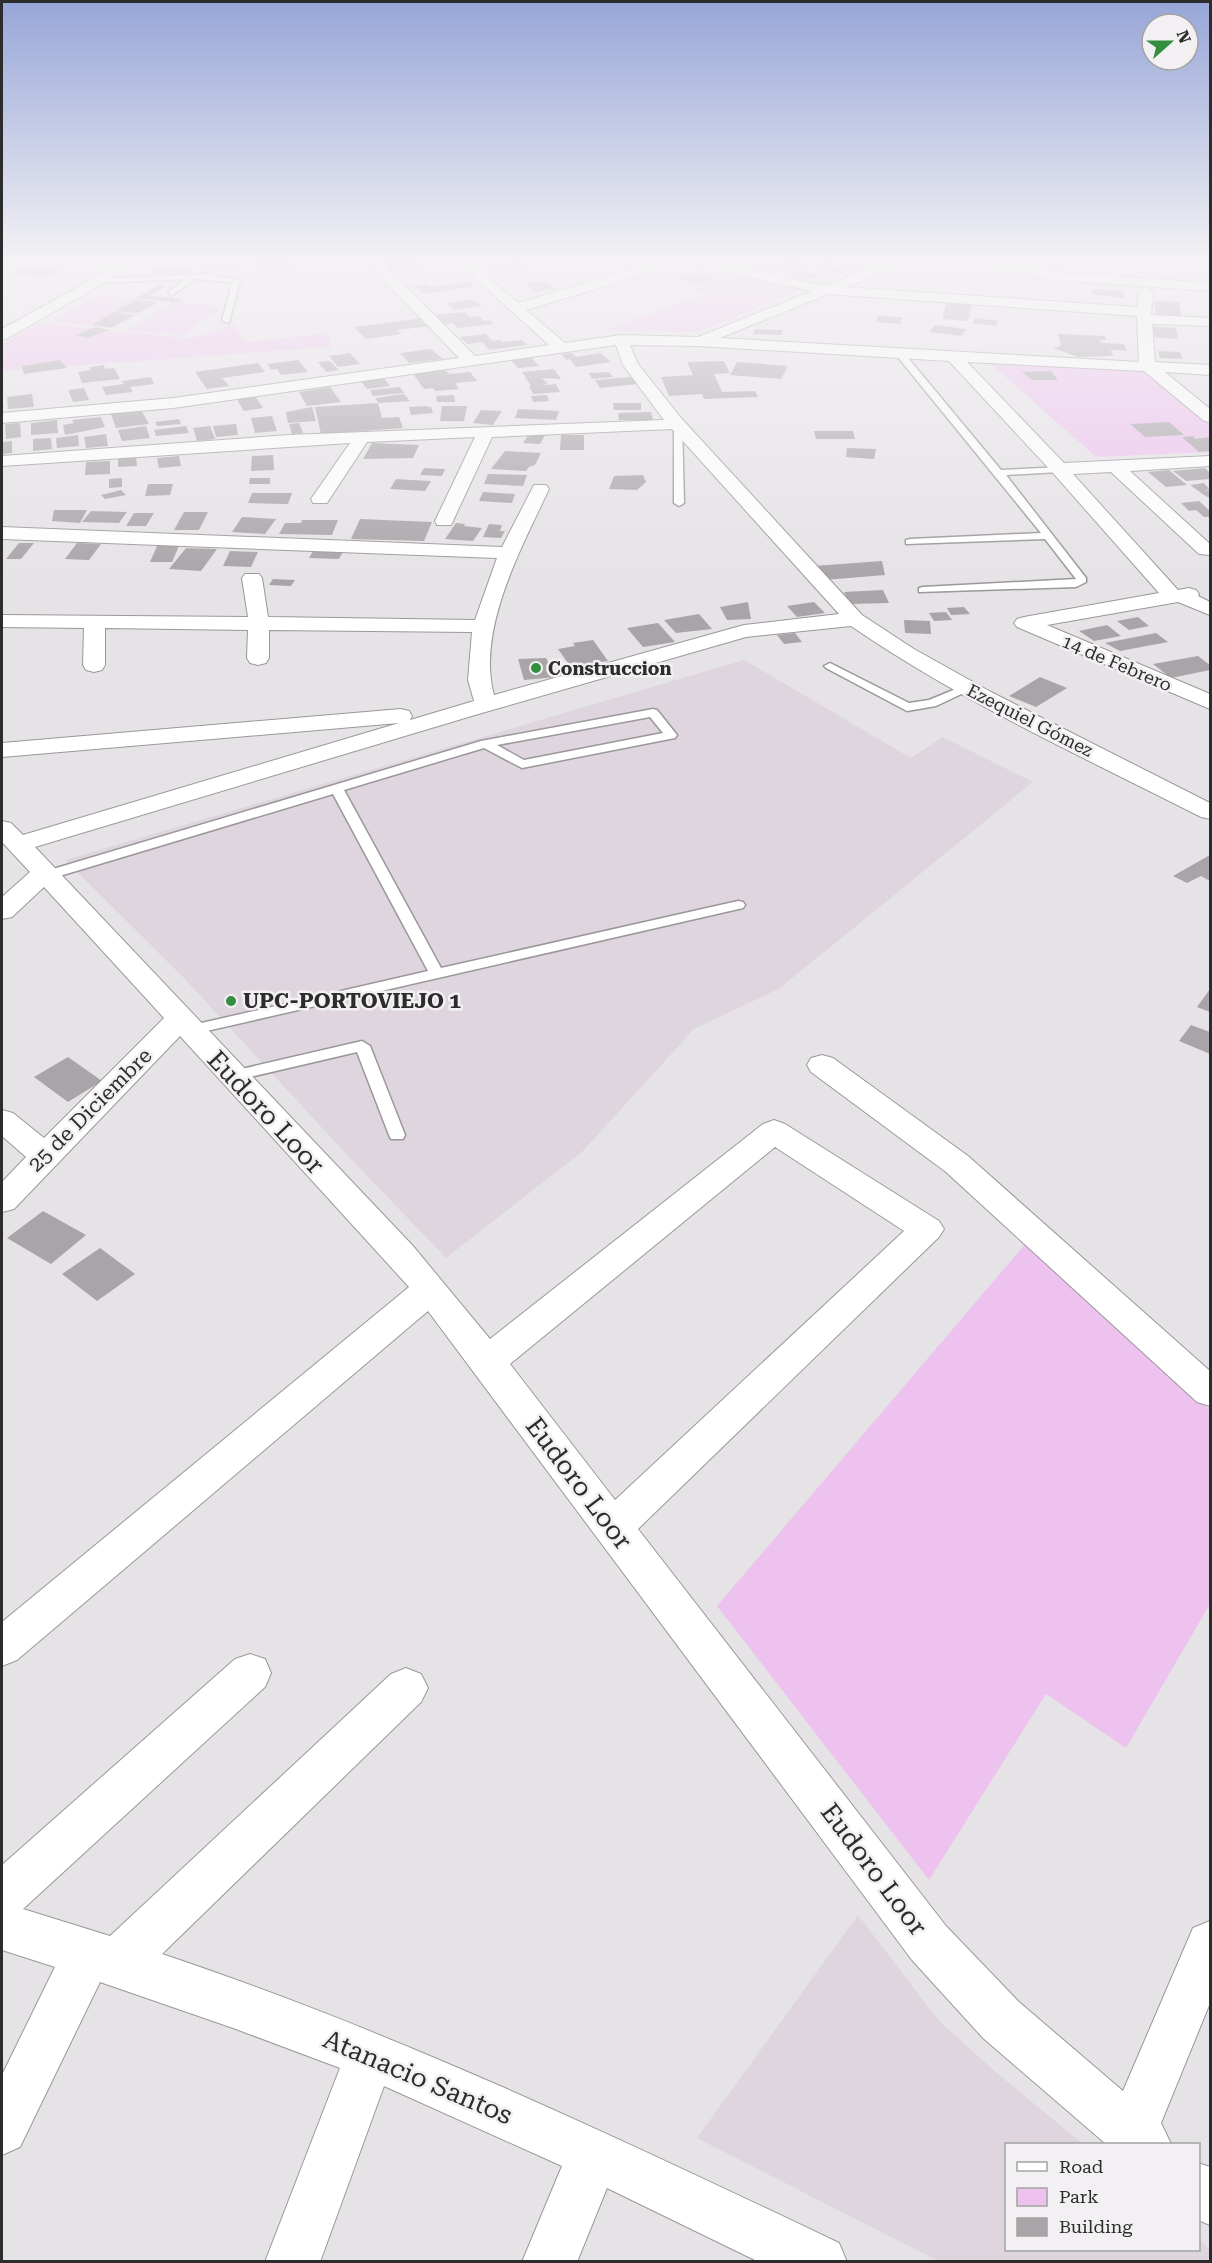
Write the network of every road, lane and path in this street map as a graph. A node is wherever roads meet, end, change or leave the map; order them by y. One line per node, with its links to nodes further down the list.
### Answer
1 (407, 369): 8 (street)
2 (634, 369): 12 (street, Ezequiel Gómez)
3 (912, 369): 19 (lane)
4 (965, 369): 18 (street)
5 (1150, 369): 10 (street)
6 (1188, 369): 7 (street)
7 (1210, 370)
8 (346, 377): 9 (street); 11 (street)
9 (359, 392)
10 (1210, 417)
11 (2, 418)
12 (678, 424): 13 (street); 22 (lane); 36 (street, Ezequiel Gómez)
13 (486, 432): 14 (street); 23 (street)
14 (362, 437): 15 (street); 21 (street)
15 (2, 461)
16 (1210, 461): 17 (street)
17 (1115, 466): 18 (street); 25 (street)
18 (1059, 469): 19 (lane); 34 (street)
19 (999, 473): 27 (lane)
20 (540, 489): 30 (street)
21 (320, 499)
22 (678, 503)
23 (444, 521)
24 (1200, 524): 25 (street)
25 (1180, 525): 29 (street)
26 (2, 533): 30 (street)
27 (1047, 536): 28 (lane); 32 (lane)
28 (910, 542)
29 (1206, 550)
30 (509, 553): 40 (street)
31 (252, 578): 39 (street)
32 (924, 590)
33 (1210, 591): 34 (street)
34 (1177, 596): 35 (street); 45 (street, 14 de Febrero)
35 (1210, 609)
36 (855, 619): 44 (street, Ezequiel Gómez); 46 (street)
37 (2, 621): 38 (street)
38 (95, 622): 39 (street); 42 (street)
39 (260, 624): 40 (street); 41 (street)
40 (479, 626): 46 (street)
41 (258, 658)
42 (94, 665)
43 (830, 666): 44 (lane)
44 (968, 688): 50 (street, Ezequiel Gómez)
45 (1210, 702)
46 (476, 708): 48 (street); 51 (street)
47 (485, 744): 47 (lane); 49 (lane)
48 (2, 750)
49 (338, 789): 52 (lane); 55 (lane)
50 (1210, 812)
51 (10, 836): 52 (street, Eudoro Loor)
52 (46, 874): 54 (street); 56 (street, Eudoro Loor)
53 (738, 905): 55 (lane)
54 (2, 910)
55 (436, 974): 56 (lane)
56 (185, 1024): 58 (street, Eudoro Loor); 61 (street, 25 de Diciembre)
57 (822, 1065): 65 (street)
58 (233, 1076): 60 (lane); 63 (street, Eudoro Loor)
59 (2, 1120): 61 (street)
60 (397, 1135)
61 (44, 1155): 62 (street, 25 de Diciembre)
62 (2, 1201)
63 (429, 1290): 64 (street, Eudoro Loor); 67 (street)
64 (487, 1362): 66 (street, Eudoro Loor); 66 (street)
65 (1210, 1392)
66 (613, 1527): 76 (street, Eudoro Loor)
67 (2, 1647)
68 (250, 1673): 70 (street)
69 (406, 1688): 73 (street)
70 (2, 1896)
71 (2, 1926): 73 (street, Atanacio Santos)
72 (1210, 1945): 76 (street)
73 (103, 1958): 74 (street, Atanacio Santos); 75 (street)
74 (370, 2055): 77 (street, Atanacio Santos); 78 (street)
75 (2, 2129)
76 (1138, 2139)
77 (594, 2154): 79 (street); 80 (street, Atanacio Santos)
78 (292, 2262)
79 (549, 2262)
80 (820, 2262)

